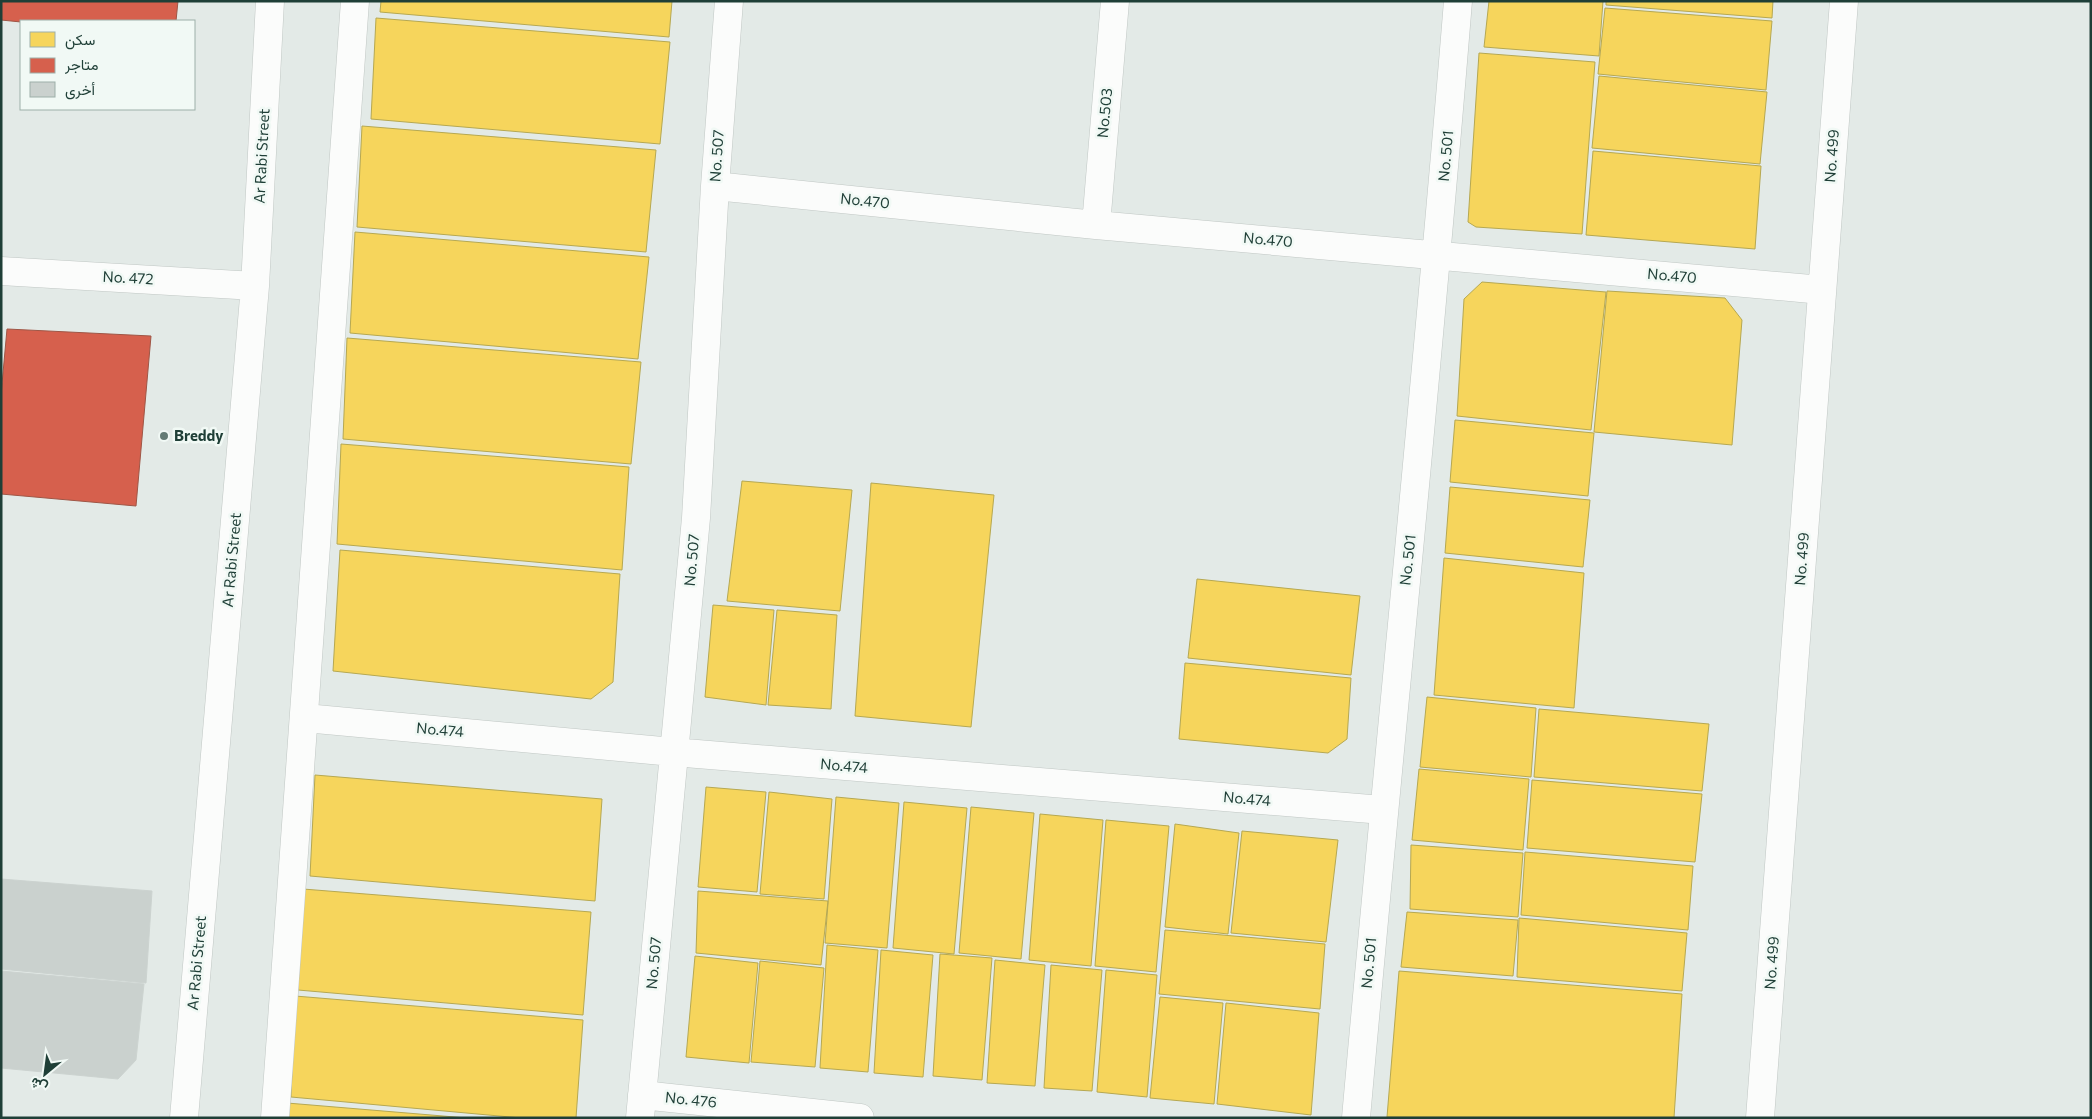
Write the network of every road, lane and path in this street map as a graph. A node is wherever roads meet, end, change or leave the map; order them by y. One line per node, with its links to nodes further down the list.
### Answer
1 (270, 1): 11 (street, Ar Rabi Street)
2 (355, 1): 13 (street)
3 (729, 1): 7 (street, No. 507)
4 (1115, 1): 8 (street, No.503)
5 (1458, 1): 9 (street, No. 501)
6 (1844, 1): 12 (street, No. 499)
7 (715, 186): 8 (street, No.470); 14 (street, No. 507)
8 (1096, 224): 9 (street, No.470)
9 (1438, 255): 12 (street, No.470); 15 (street, No. 501)
10 (1, 270): 11 (street, No. 472)
11 (255, 286): 17 (street, Ar Rabi Street)
12 (1822, 290): 21 (street, No. 499)
13 (305, 718): 14 (street, No.474); 18 (street)
14 (673, 752): 15 (street, No.474); 16 (street, No. 507)
15 (1383, 810): 20 (street, No. 501)
16 (641, 1107): 19 (street, No. 476)
17 (184, 1118)
18 (275, 1118)
19 (860, 1118)
20 (1356, 1118)
21 (1760, 1118)

